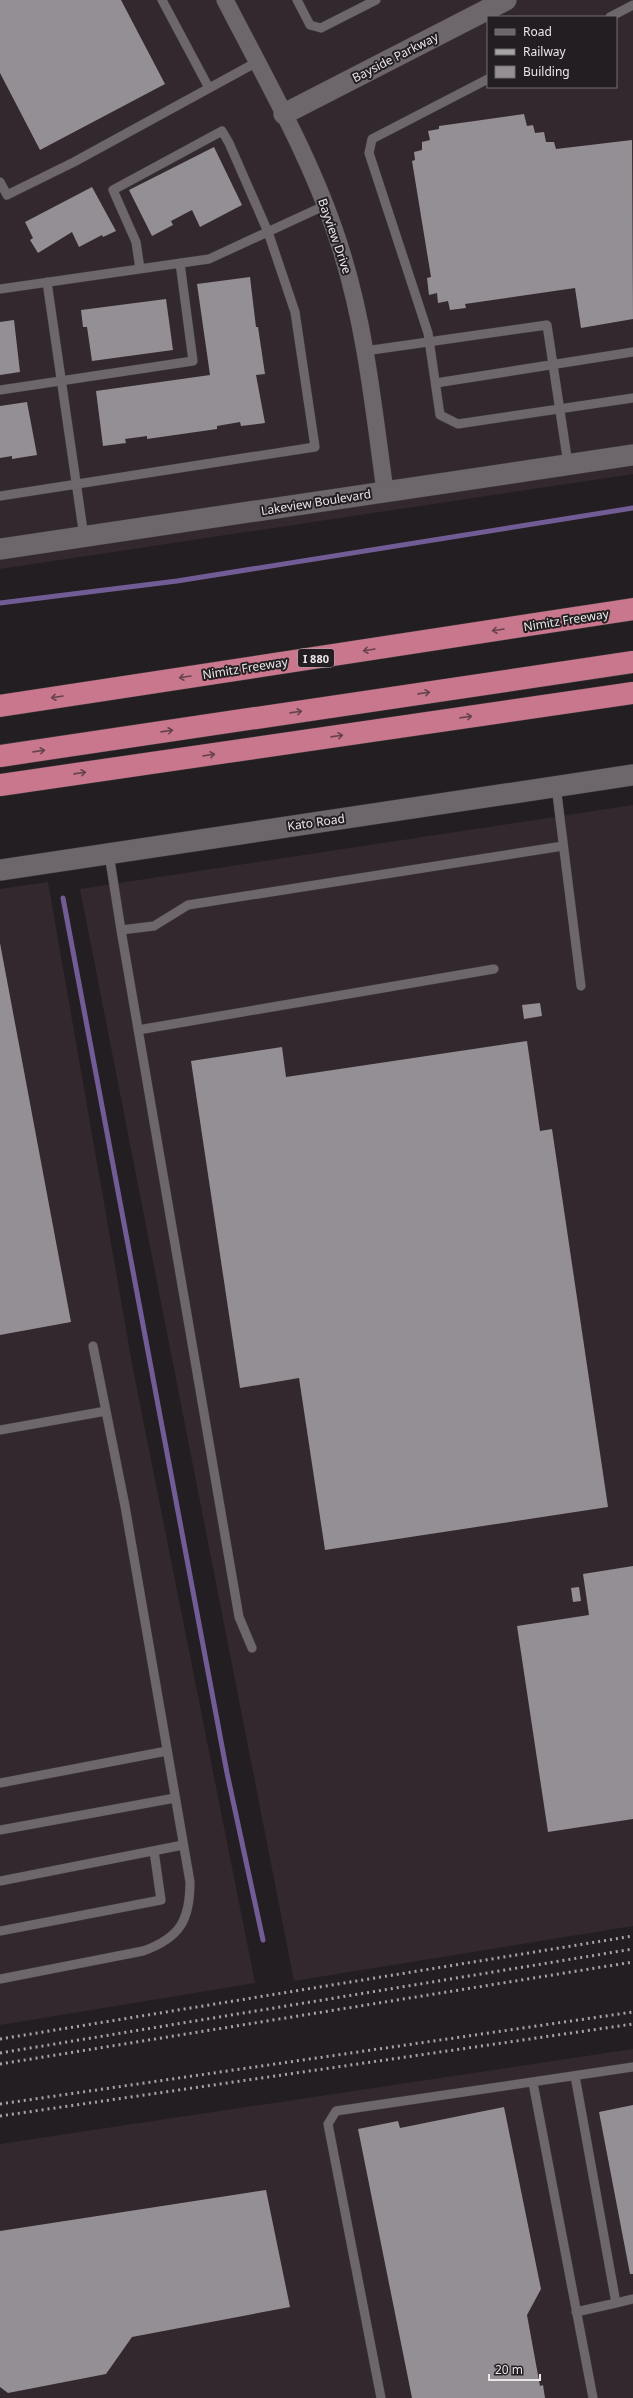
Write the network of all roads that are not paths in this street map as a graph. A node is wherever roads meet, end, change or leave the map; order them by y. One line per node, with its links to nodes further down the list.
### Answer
1 (162, 0): 10 (lane)
2 (225, 0): 8 (street, Bayview Drive)
3 (296, 0): 4 (lane)
4 (376, 0)
5 (633, 2): 7 (lane)
6 (497, 8): 11 (street, Bayside Parkway)
7 (612, 16)
8 (257, 62): 10 (lane); 11 (street, Bayview Drive)
9 (487, 80): 19 (lane)
10 (209, 88): 12 (lane)
11 (284, 114): 13 (street, Bayview Drive)
12 (0, 182)
13 (326, 205): 14 (lane); 20 (street, Bayview Drive)
14 (268, 232): 15 (lane); 16 (lane); 30 (lane)
15 (180, 263): 16 (lane); 23 (lane)
16 (140, 269): 17 (lane)
17 (46, 282): 18 (lane); 23 (lane)
18 (0, 289)
19 (430, 340): 20 (lane); 22 (lane); 24 (lane)
20 (365, 351): 31 (street, Bayview Drive)
21 (633, 352): 22 (lane)
22 (553, 365): 24 (lane); 27 (lane)
23 (61, 381): 25 (lane); 30 (lane)
24 (436, 383): 27 (lane)
25 (0, 390)
26 (633, 398): 27 (lane)
27 (560, 409): 29 (lane)
28 (633, 455): 29 (street, Lakeview Boulevard)
29 (568, 464): 31 (street, Lakeview Boulevard)
30 (77, 484): 32 (lane); 33 (lane)
31 (385, 491): 33 (street, Lakeview Boulevard)
32 (0, 496)
33 (84, 536): 34 (street, Lakeview Boulevard)
34 (0, 549)
35 (633, 610): 38 (highway, Nimitz Freeway / I 880, one-way to 38)
36 (633, 662): 39 (highway, one-way to 36)
37 (633, 693): 41 (highway, one-way to 37)
38 (0, 706)
39 (0, 756)
40 (633, 775): 42 (street, Kato Road)
41 (0, 785)
42 (556, 786): 43 (lane); 44 (street, Kato Road)
43 (563, 846): 46 (lane); 48 (lane)
44 (109, 854): 45 (street, Kato Road); 46 (lane)
45 (0, 870)
46 (121, 930): 49 (lane)
47 (494, 969): 49 (lane)
48 (581, 986)
49 (138, 1030): 53 (lane)
50 (93, 1346): 51 (lane)
51 (106, 1411): 52 (lane); 54 (lane)
52 (0, 1430)
53 (252, 1648)
54 (167, 1751): 55 (lane); 56 (lane)
55 (0, 1783)
56 (175, 1798): 57 (lane); 58 (lane)
57 (0, 1830)
58 (183, 1845): 59 (lane); 62 (lane)
59 (154, 1851): 60 (lane); 61 (lane)
60 (0, 1881)
61 (0, 1931)
62 (0, 1979)
63 (633, 2067): 64 (lane)
64 (575, 2076): 65 (lane); 67 (lane)
65 (533, 2082): 68 (lane); 69 (lane)
66 (633, 2299): 67 (lane)
67 (616, 2303): 68 (lane)
68 (576, 2312): 70 (lane)
69 (381, 2398)
70 (593, 2398)

